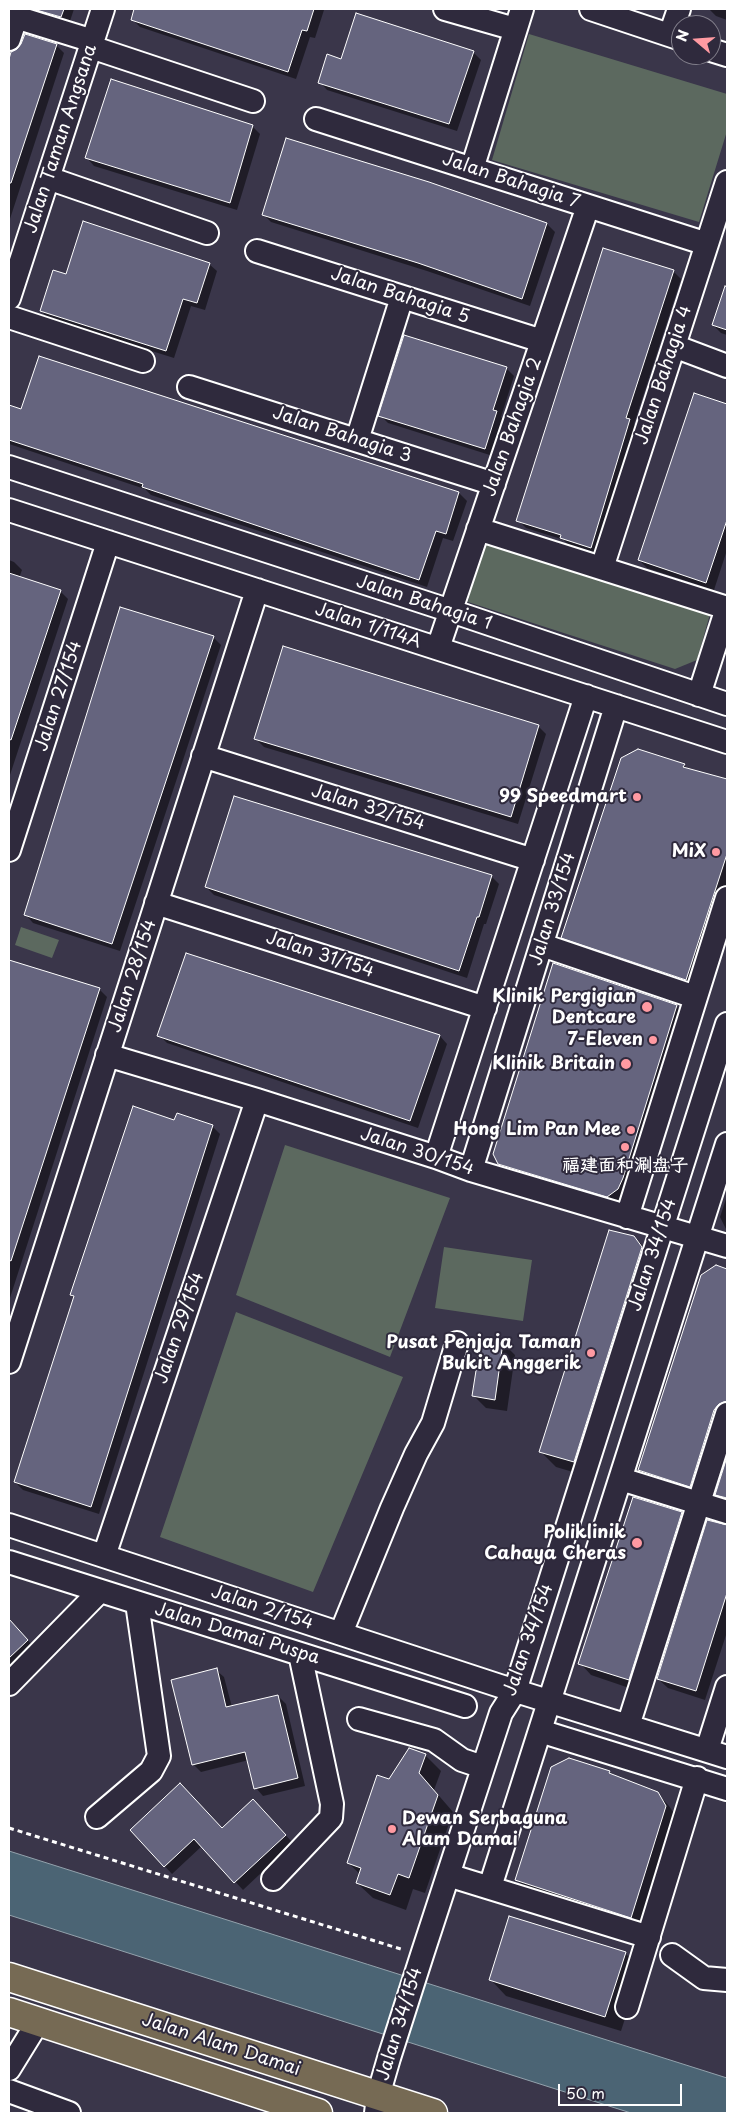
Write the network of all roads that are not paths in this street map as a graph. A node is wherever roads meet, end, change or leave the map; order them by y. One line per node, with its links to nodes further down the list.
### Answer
1 (103, 9): 8 (street, Jalan Taman Angsana)
2 (445, 9): 5 (street)
3 (591, 9): 6 (street)
4 (14, 14): 7 (street); 8 (street)
5 (519, 19): 11 (street)
6 (671, 35)
7 (9, 39)
8 (92, 44): 9 (street); 12 (street, Jalan Taman Angsana)
9 (253, 101)
10 (316, 119): 11 (street, Jalan Bahagia 7)
11 (472, 169): 14 (street, Jalan Bahagia 7)
12 (48, 178): 15 (street); 18 (street, Jalan Taman Angsana)
13 (727, 182): 16 (street, Jalan Bahagia 4)
14 (588, 206): 16 (street, Jalan Bahagia 7); 21 (street, Jalan Bahagia 2)
15 (207, 233)
16 (707, 244): 22 (street, Jalan Bahagia 4)
17 (257, 251): 19 (street, Jalan Bahagia 5)
18 (10, 287)
19 (402, 297): 21 (street, Jalan Bahagia 5); 26 (street)
20 (9, 317): 23 (street)
21 (542, 341): 28 (street, Jalan Bahagia 2)
22 (674, 346): 24 (street); 32 (street, Jalan Bahagia 4)
23 (143, 361)
24 (727, 366)
25 (190, 387): 26 (street, Jalan Bahagia 3)
26 (357, 440): 28 (street, Jalan Bahagia 3)
27 (9, 468): 35 (street, Jalan Bahagia 1)
28 (494, 484): 30 (street, Jalan Bahagia 2)
29 (9, 510): 31 (street, Jalan 1/114A)
30 (478, 529): 32 (street); 35 (street, Jalan Bahagia 2)
31 (108, 542): 33 (street, Jalan 1/114A); 43 (street, Jalan 27/154)
32 (602, 568): 34 (street)
33 (257, 590): 36 (street, Jalan 1/114A); 42 (street, Jalan 28/154)
34 (727, 608): 37 (street)
35 (451, 611): 36 (street, Jalan Bahagia 2); 37 (street, Jalan Bahagia 1)
36 (438, 648): 38 (street, Jalan 1/114A)
37 (698, 695): 39 (street, Jalan Bahagia 1)
38 (586, 696): 40 (street, Jalan 1/114A); 44 (street, Jalan 33/154)
39 (727, 704)
40 (616, 706): 41 (street, Jalan 1/114A); 47 (street, Jalan 33/154)
41 (727, 742)
42 (203, 756): 44 (street, Jalan 32/154); 46 (street, Jalan 28/154)
43 (9, 850)
44 (533, 860): 49 (street, Jalan 33/154)
45 (727, 898): 48 (street)
46 (156, 903): 49 (street, Jalan 31/154); 51 (street, Jalan 28/154)
47 (542, 945): 48 (street); 55 (street, Jalan 33/154)
48 (695, 997): 56 (street)
49 (485, 1008): 54 (street, Jalan 33/154)
50 (727, 1024): 57 (street, Jalan 34/154)
51 (107, 1055): 52 (street, Jalan 30/154); 61 (street, Jalan 28/154)
52 (257, 1100): 54 (street, Jalan 30/154); 67 (street, Jalan 29/154)
53 (727, 1144): 58 (street, Jalan 34/154)
54 (436, 1157): 55 (street, Jalan 30/154)
55 (471, 1170): 56 (street, Jalan 30/154)
56 (627, 1216): 57 (street, Jalan 30/154)
57 (663, 1226): 58 (street, Jalan 30/154); 75 (street, Jalan 34/154)
58 (698, 1237): 59 (street, Jalan 30/154); 63 (street, Jalan 34/154)
59 (727, 1246)
60 (457, 1343): 71 (street)
61 (9, 1362)
62 (727, 1414): 64 (street)
63 (621, 1479): 64 (street); 76 (street, Jalan 34/154)
64 (699, 1503): 65 (street); 79 (street)
65 (727, 1512)
66 (9, 1525): 67 (street, Jalan 2/154)
67 (104, 1556): 71 (street, Jalan 2/154)
68 (9, 1562): 69 (street, Jalan Damai Puspa)
69 (100, 1591): 70 (street, Jalan Damai Puspa); 73 (street)
70 (137, 1603): 72 (street, Jalan Damai Puspa); 85 (street)
71 (341, 1633): 75 (street, Jalan 2/154)
72 (300, 1654): 77 (street, Jalan Damai Puspa); 87 (street)
73 (9, 1684)
74 (727, 1686): 81 (street)
75 (515, 1691): 76 (street, Jalan 2/154); 82 (street, Jalan 34/154)
76 (549, 1702): 79 (street, Jalan 2/154); 80 (street, Jalan 34/154)
77 (465, 1706)
78 (359, 1718): 82 (street)
79 (628, 1726): 81 (street, Jalan 2/154)
80 (540, 1731): 83 (street); 88 (street, Jalan 34/154)
81 (717, 1754)
82 (483, 1767): 86 (street, Jalan 34/154)
83 (697, 1778): 84 (street); 89 (street)
84 (727, 1789)
85 (97, 1817)
86 (448, 1875): 88 (street); 98 (street, Jalan 34/154)
87 (273, 1879)
88 (490, 1887): 89 (street)
89 (649, 1937): 93 (street)
90 (672, 1955): 92 (street)
91 (9, 1977): 98 (main road, Jalan Alam Damai)
92 (727, 1980)
93 (628, 2007)
94 (9, 2013): 95 (main road, Jalan Alam Damai)
95 (38, 2022): 96 (street); 100 (main road, Jalan Alam Damai)
96 (9, 2069)
97 (9, 2092): 99 (street)
98 (377, 2104): 101 (main road, Jalan Alam Damai)
99 (69, 2113)
100 (318, 2113)
101 (432, 2113)

